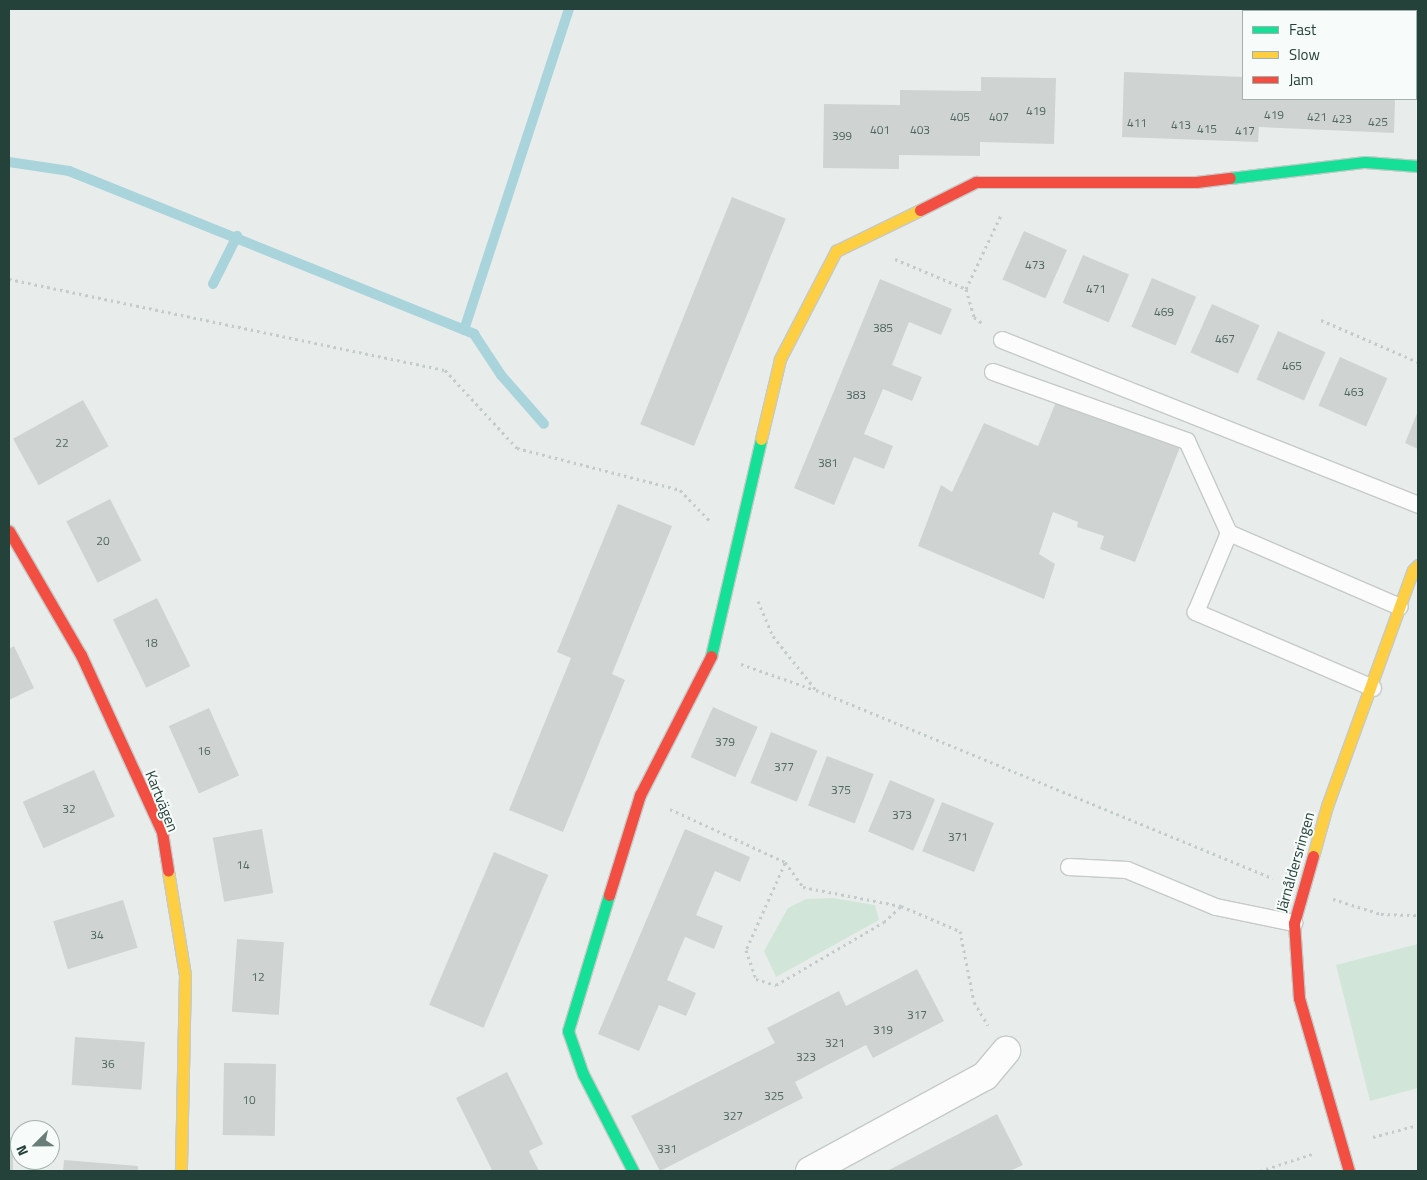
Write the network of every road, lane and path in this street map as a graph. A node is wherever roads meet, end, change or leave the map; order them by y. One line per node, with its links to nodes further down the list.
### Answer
1 (1418, 166): 2 (street)
2 (1002, 182): 3 (street); 4 (path)
3 (880, 229): 4 (path); 14 (street)
4 (966, 289): 6 (path)
5 (1321, 320): 7 (path)
6 (1002, 340): 9 (lane)
7 (1418, 362)
8 (993, 372): 11 (lane)
9 (1418, 505)
10 (9, 531): 23 (street, Kartvägen)
11 (1230, 533): 13 (lane); 15 (lane)
12 (1416, 567): 13 (street, Järnåldersringen)
13 (1400, 607): 15 (street, Järnåldersringen)
14 (712, 654): 16 (path); 17 (street)
15 (1373, 688): 21 (street, Järnåldersringen)
16 (816, 690)
17 (640, 795): 18 (path); 24 (street)
18 (785, 862): 20 (path); 20 (path)
19 (1069, 868): 21 (lane)
20 (901, 906): 22 (path)
21 (1294, 923): 26 (street, Järnåldersringen)
22 (1006, 1051): 25 (street)
23 (181, 1171)
24 (633, 1171)
25 (810, 1171)
26 (1349, 1171)

